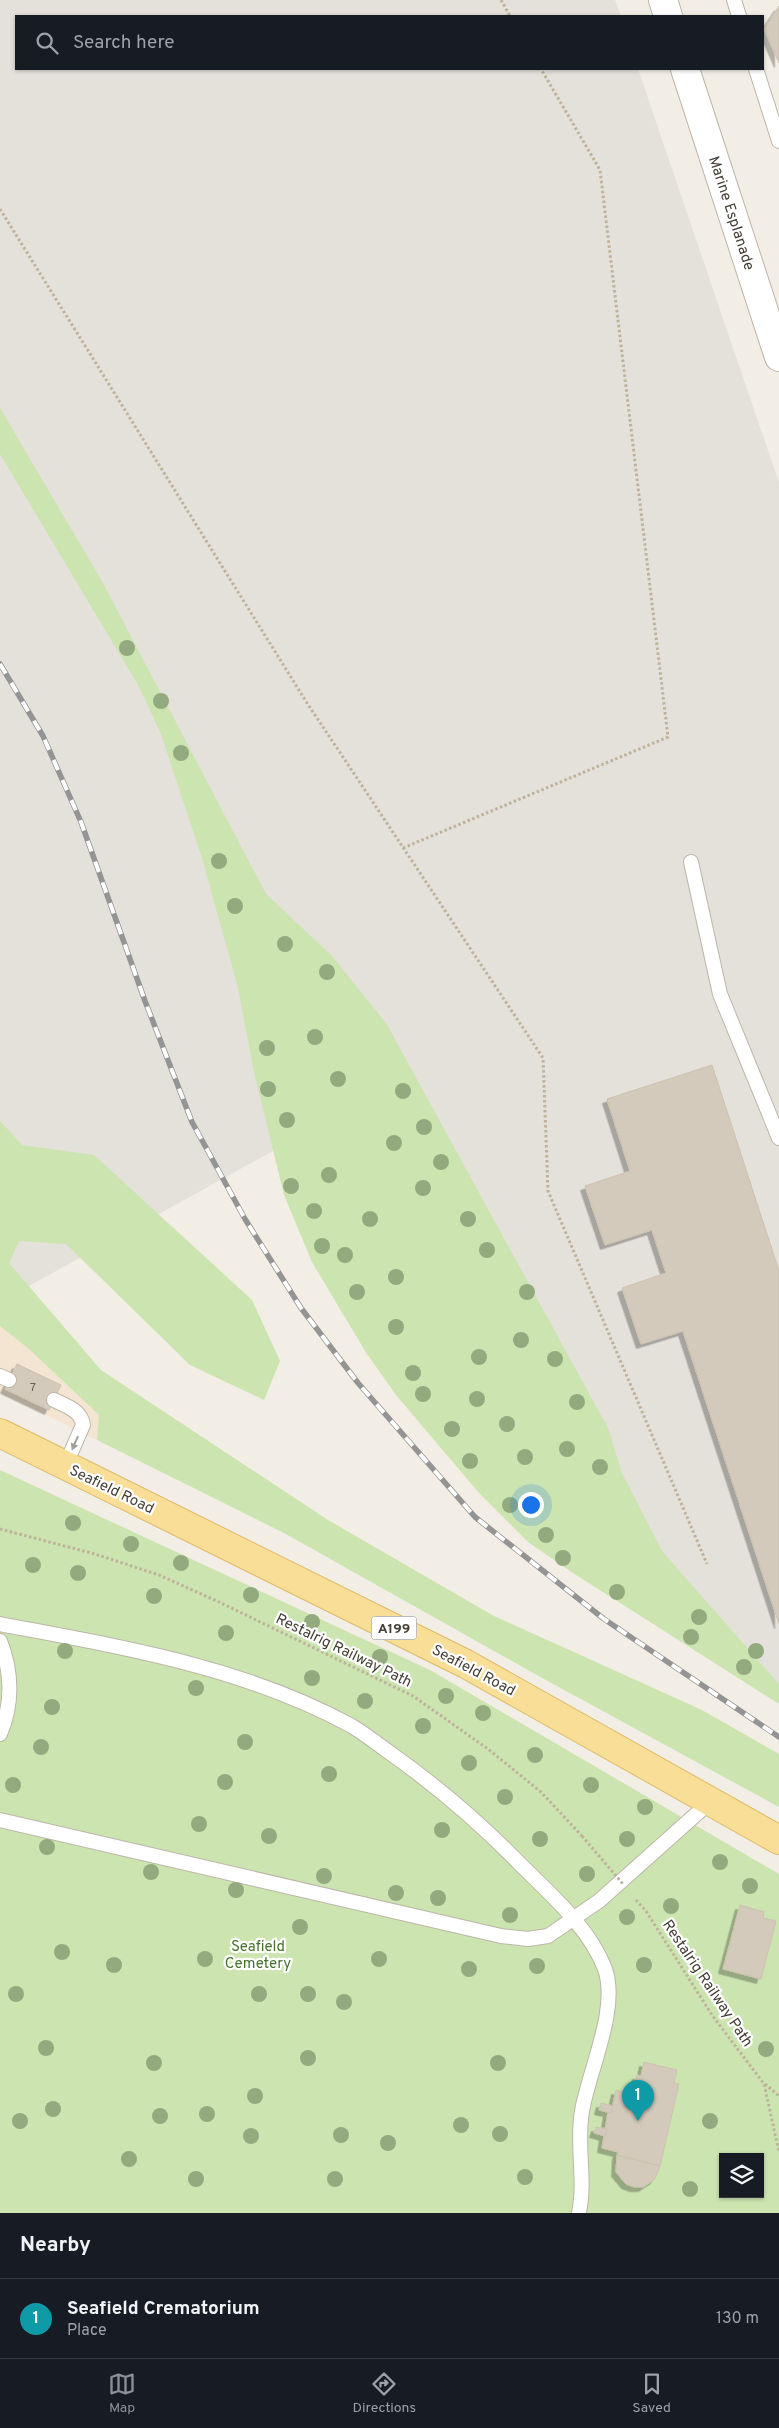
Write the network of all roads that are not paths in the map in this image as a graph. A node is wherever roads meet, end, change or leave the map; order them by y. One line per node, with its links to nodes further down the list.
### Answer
1 (663, 0): 3 (street)
2 (734, 0): 4 (lane)
3 (668, 15)
4 (739, 15)
5 (685, 70): 8 (street, Marine Esplanade)
6 (756, 70): 7 (lane)
7 (779, 141)
8 (779, 357)
9 (691, 862): 10 (lane)
10 (779, 1138)
11 (54, 1400): 13 (lane, one-way to 13)
12 (0, 1434): 13 (main road, Seafield Road / A199)
13 (65, 1466): 17 (main road, Seafield Road / A199)
14 (0, 1624): 20 (lane)
15 (0, 1641): 16 (lane)
16 (0, 1734)
17 (711, 1801): 19 (main road, Seafield Road / A199); 20 (lane)
18 (0, 1820): 20 (lane)
19 (779, 1840)
20 (573, 1919): 21 (lane)
21 (579, 2213)

